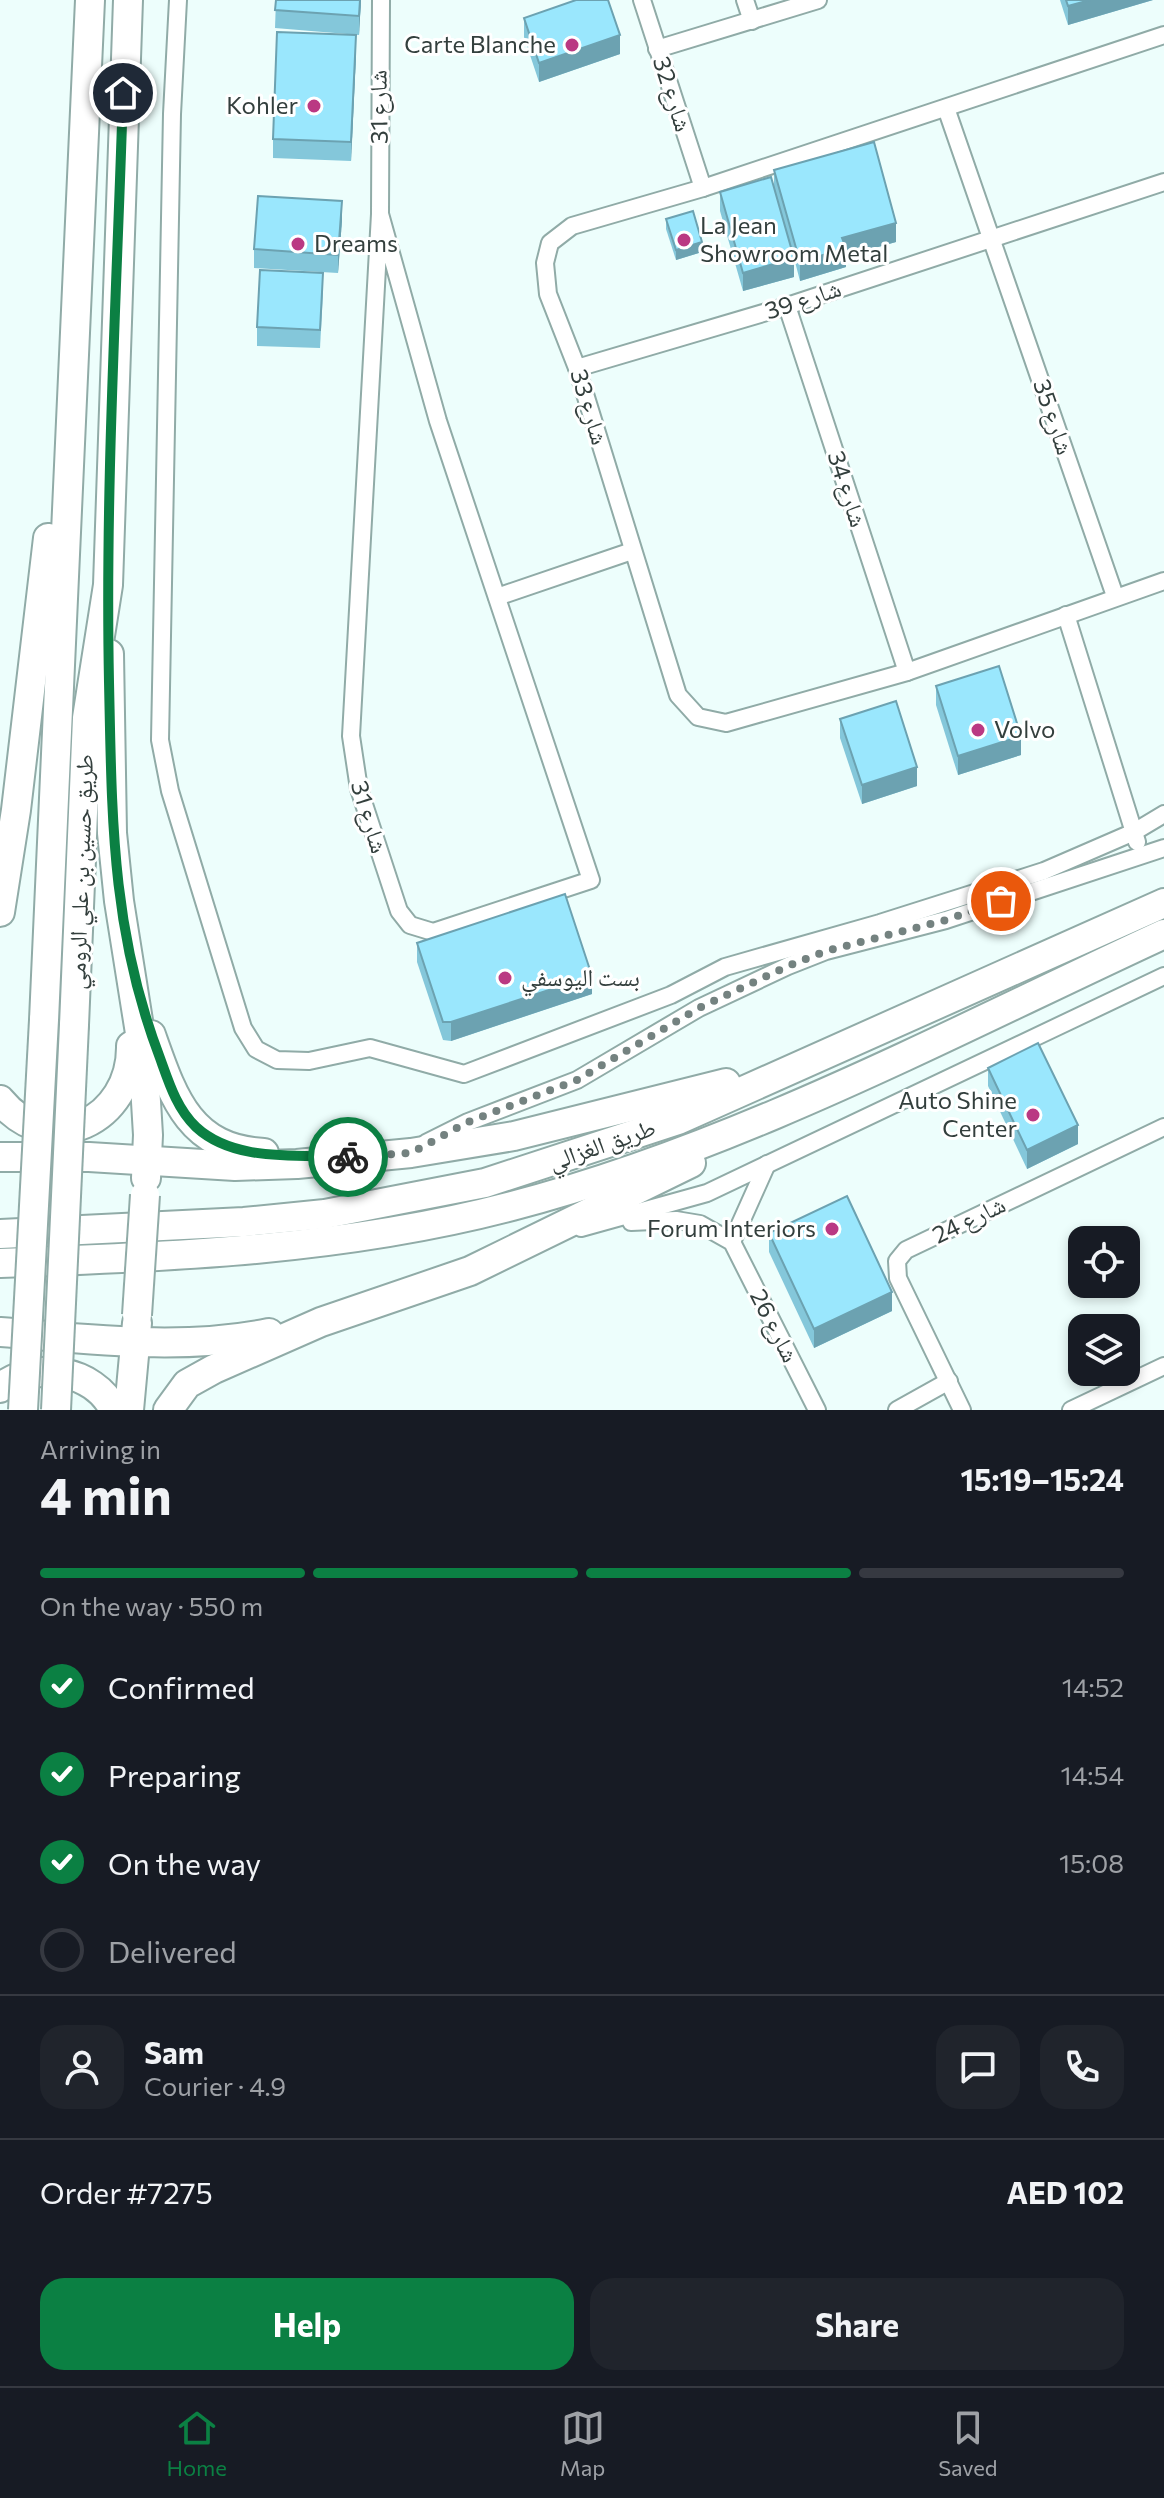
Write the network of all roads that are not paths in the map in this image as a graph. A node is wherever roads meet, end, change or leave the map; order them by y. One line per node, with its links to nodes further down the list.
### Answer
1 (90, 0): 18 (highway, طريق حسين بن علي الرومي)
2 (128, 0): 21 (highway, طريق حسين بن علي الرومي)
3 (178, 0): 27 (street)
4 (381, 0): 14 (street, شارع 31)
5 (642, 0): 10 (street, 32 شارع)
6 (745, 0): 8 (street)
7 (818, 0): 8 (street)
8 (752, 21): 10 (street)
9 (1164, 35): 11 (street, شارع 33)
10 (657, 49): 13 (street, 32 شارع)
11 (946, 108): 13 (street, شارع 33); 15 (street, شارع 35)
12 (1164, 182): 15 (street, شارع 39)
13 (703, 188): 17 (street, شارع 33)
14 (380, 214): 23 (street, شارع 31); 23 (street, شارع 31)
15 (991, 238): 16 (street, شارع 39); 22 (street, شارع 35)
16 (787, 306): 17 (street, شارع 39); 25 (street, شارع 34)
17 (577, 368): 19 (street, شارع 33)
18 (69, 439): 32 (highway); 56 (highway, طريق حسين بن علي الرومي, bridge)
19 (632, 551): 23 (street); 25 (street, شارع 33)
20 (1164, 581): 22 (street, شارع 33)
21 (108, 585): 34 (highway); 57 (highway, طريق حسين بن علي الرومي, bridge)
22 (1115, 596): 24 (street, شارع 33)
23 (497, 597)
24 (1066, 615): 25 (street, شارع 33); 27 (street)
25 (907, 672)
26 (1164, 814): 27 (street)
27 (1134, 832): 29 (street)
28 (1164, 848): 29 (street)
29 (1140, 854): 30 (street); 40 (street)
30 (1164, 856)
31 (1164, 903): 36 (highway, طريق الغزالي)
32 (0, 912)
33 (1164, 934): 38 (highway, طريق الغزالي)
34 (130, 970): 37 (highway); 42 (highway); 43 (highway)
35 (1164, 976): 44 (street)
36 (807, 1063): 40 (highway); 46 (highway, طريق الغزالي)
37 (0, 1100)
38 (748, 1126): 47 (highway); 49 (highway, طريق الغزالي)
39 (1164, 1127): 54 (street, شارع 24)
40 (411, 1153): 42 (highway)
41 (0, 1157): 43 (highway)
42 (359, 1157): 43 (highway)
43 (147, 1161): 51 (highway, bridge)
44 (767, 1164): 45 (street); 48 (street)
45 (583, 1228): 47 (street); 48 (street)
46 (0, 1234)
47 (544, 1236): 50 (highway)
48 (732, 1242): 61 (street, شارع 26)
49 (0, 1263)
50 (321, 1322): 51 (highway); 60 (highway)
51 (137, 1328): 52 (highway); 59 (highway)
52 (0, 1332)
53 (1164, 1366): 64 (street)
54 (949, 1381): 62 (street); 63 (street, شارع 24)
55 (0, 1388): 58 (highway)
56 (23, 1410)
57 (56, 1410)
58 (114, 1410)
59 (129, 1410)
60 (168, 1410)
61 (817, 1410)
62 (897, 1410)
63 (962, 1410)
64 (1071, 1410)

